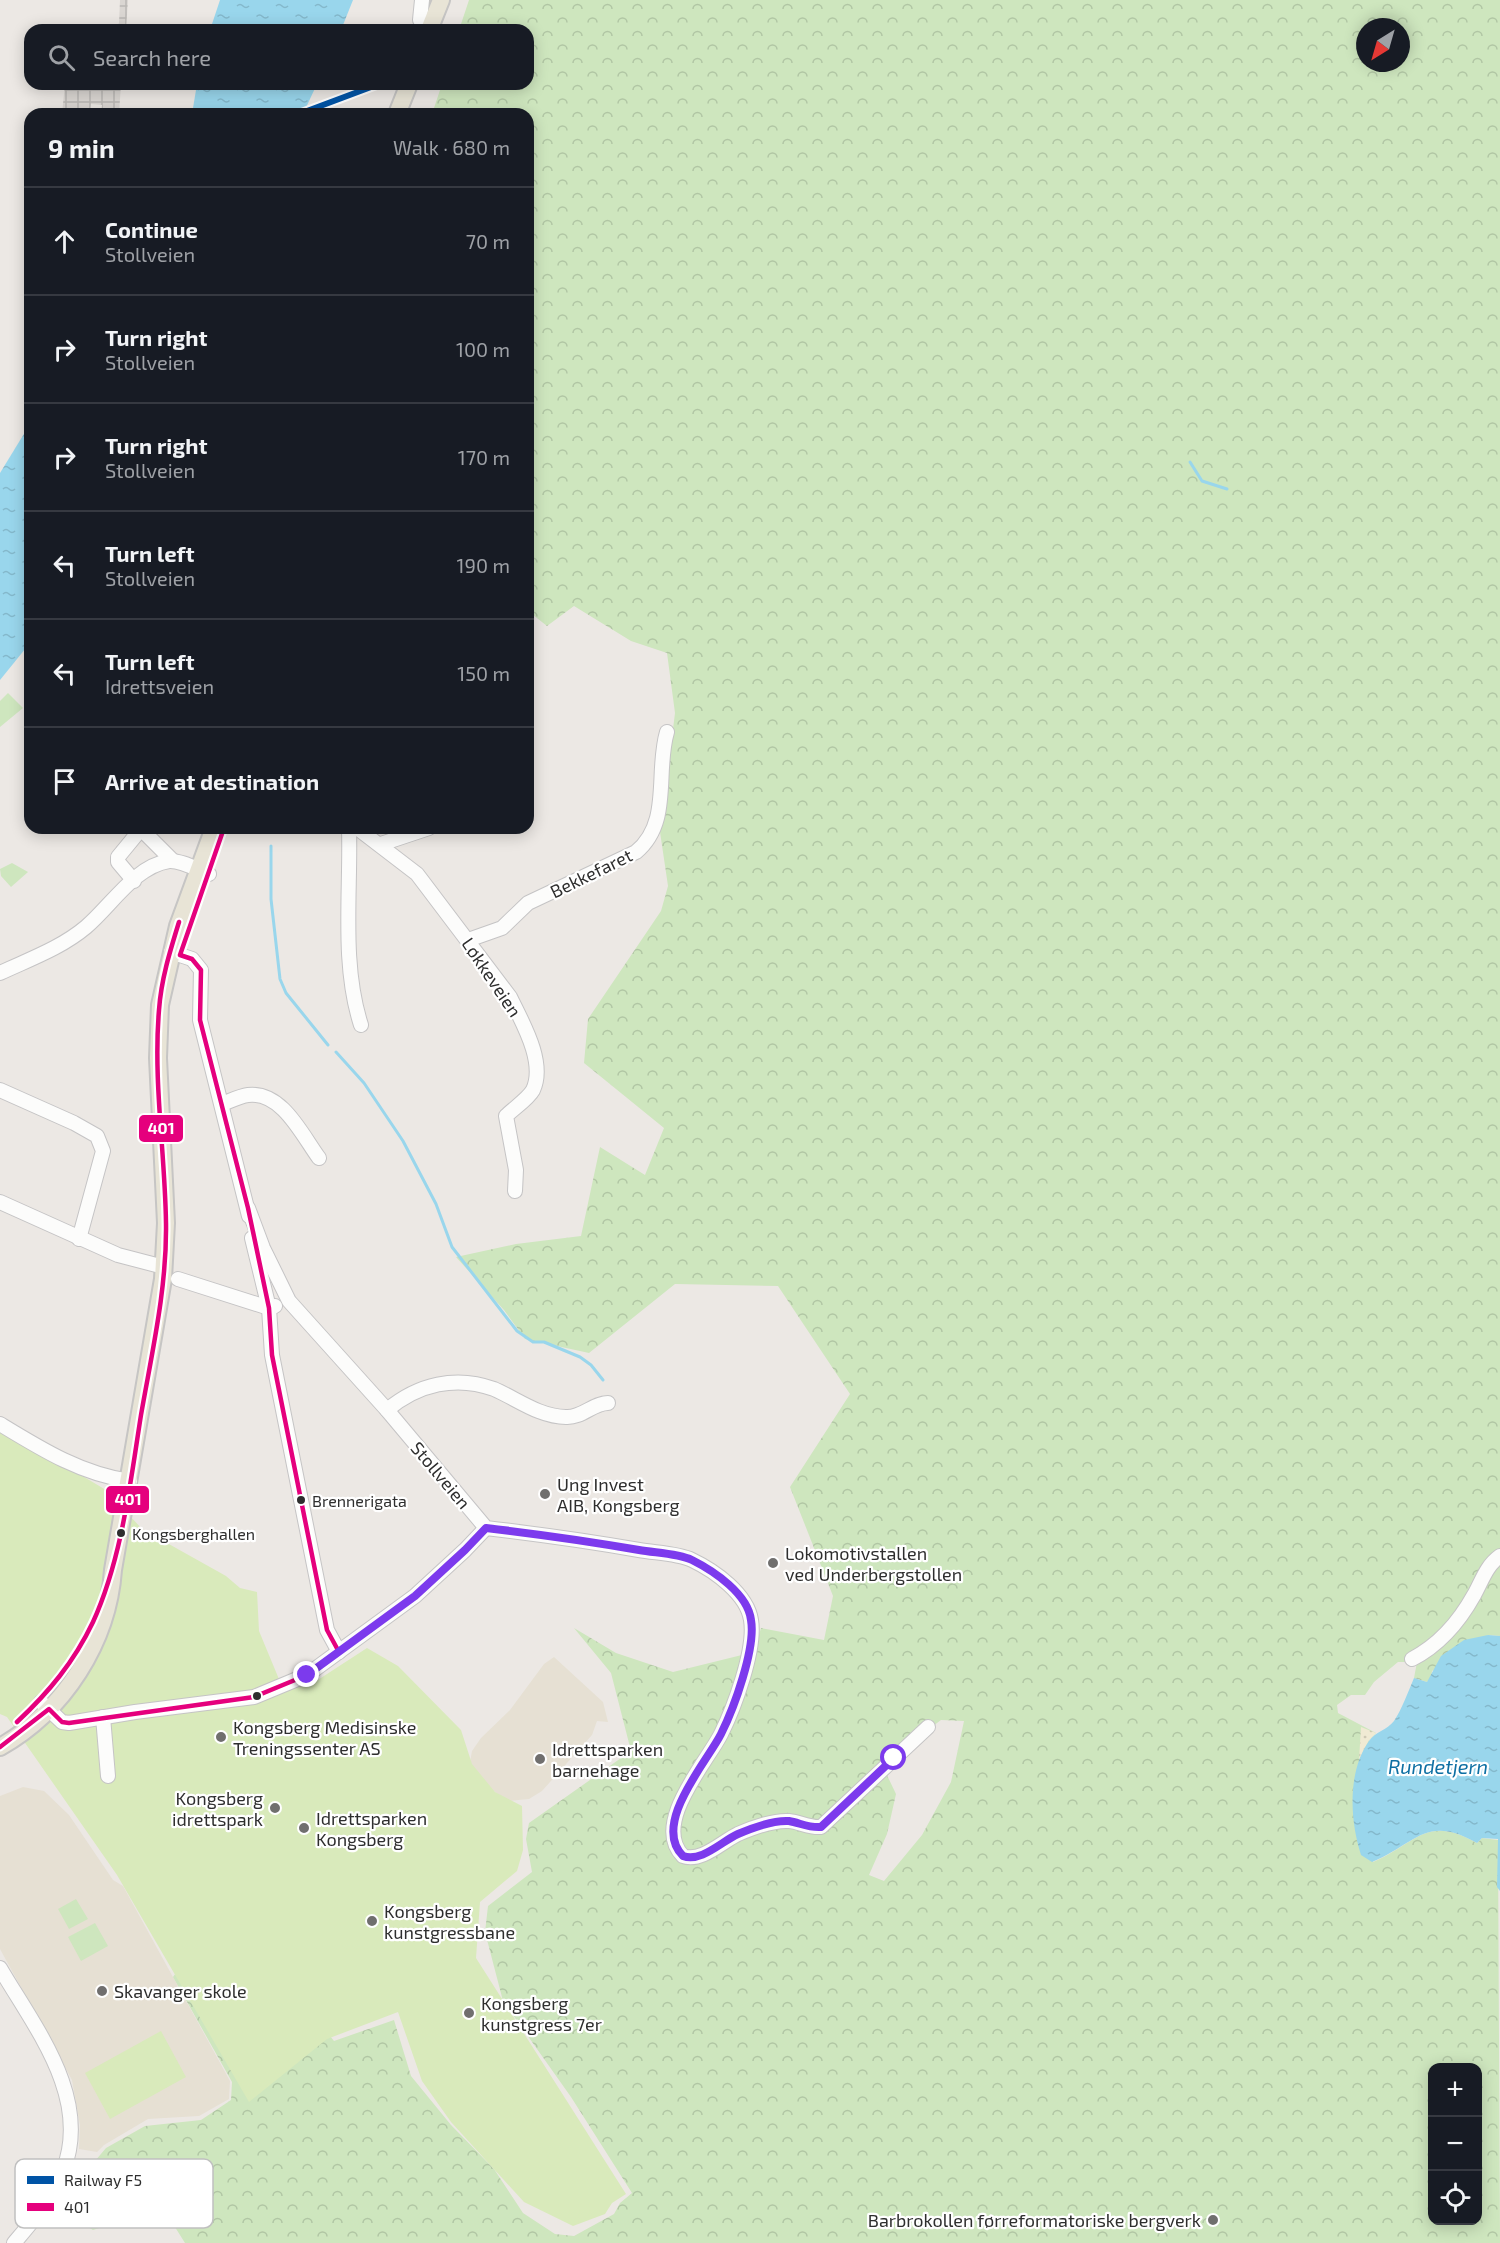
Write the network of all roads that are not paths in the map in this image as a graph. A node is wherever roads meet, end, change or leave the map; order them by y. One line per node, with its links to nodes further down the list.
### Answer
1 (422, 0): 3 (street)
2 (441, 0): 4 (main road)
3 (425, 24)
4 (426, 24)
5 (407, 90): 6 (main road)
6 (399, 108)
7 (667, 732): 19 (street, Bekkefaret)
8 (137, 834): 18 (street)
9 (146, 834): 16 (street)
10 (213, 834): 17 (main road)
11 (221, 834): 17 (main road)
12 (349, 834): 22 (street)
13 (366, 834): 15 (street, Løkkeveien)
14 (411, 834): 15 (street)
15 (381, 844): 19 (street, Løkkeveien)
16 (172, 860): 17 (street); 18 (street)
17 (204, 872): 20 (main road)
18 (134, 881): 21 (street)
19 (468, 940): 26 (street, Løkkeveien)
20 (176, 954): 24 (street); 30 (main road)
21 (0, 973)
22 (361, 1025)
23 (0, 1090): 29 (street)
24 (222, 1104): 25 (street); 28 (street)
25 (319, 1158)
26 (515, 1191)
27 (0, 1202): 29 (street)
28 (248, 1208): 32 (street, Stollveien); 33 (street)
29 (79, 1239): 30 (street)
30 (164, 1267): 37 (main road)
31 (178, 1279): 33 (street)
32 (289, 1301): 33 (street); 35 (street, Stollveien)
33 (269, 1308): 40 (street)
34 (608, 1403): 35 (street)
35 (387, 1410): 38 (street, Stollveien)
36 (0, 1424): 37 (street)
37 (129, 1481): 42 (main road)
38 (486, 1528): 40 (street); 44 (street)
39 (1500, 1556): 41 (street)
40 (339, 1652): 43 (street)
41 (1412, 1659)
42 (45, 1706): 43 (street); 45 (main road); 46 (main road)
43 (103, 1718): 47 (street)
44 (928, 1727)
45 (0, 1734)
46 (0, 1747)
47 (108, 1776)
48 (0, 1968): 49 (street)
49 (65, 2159)
50 (26, 2228): 51 (street)
51 (14, 2243)

